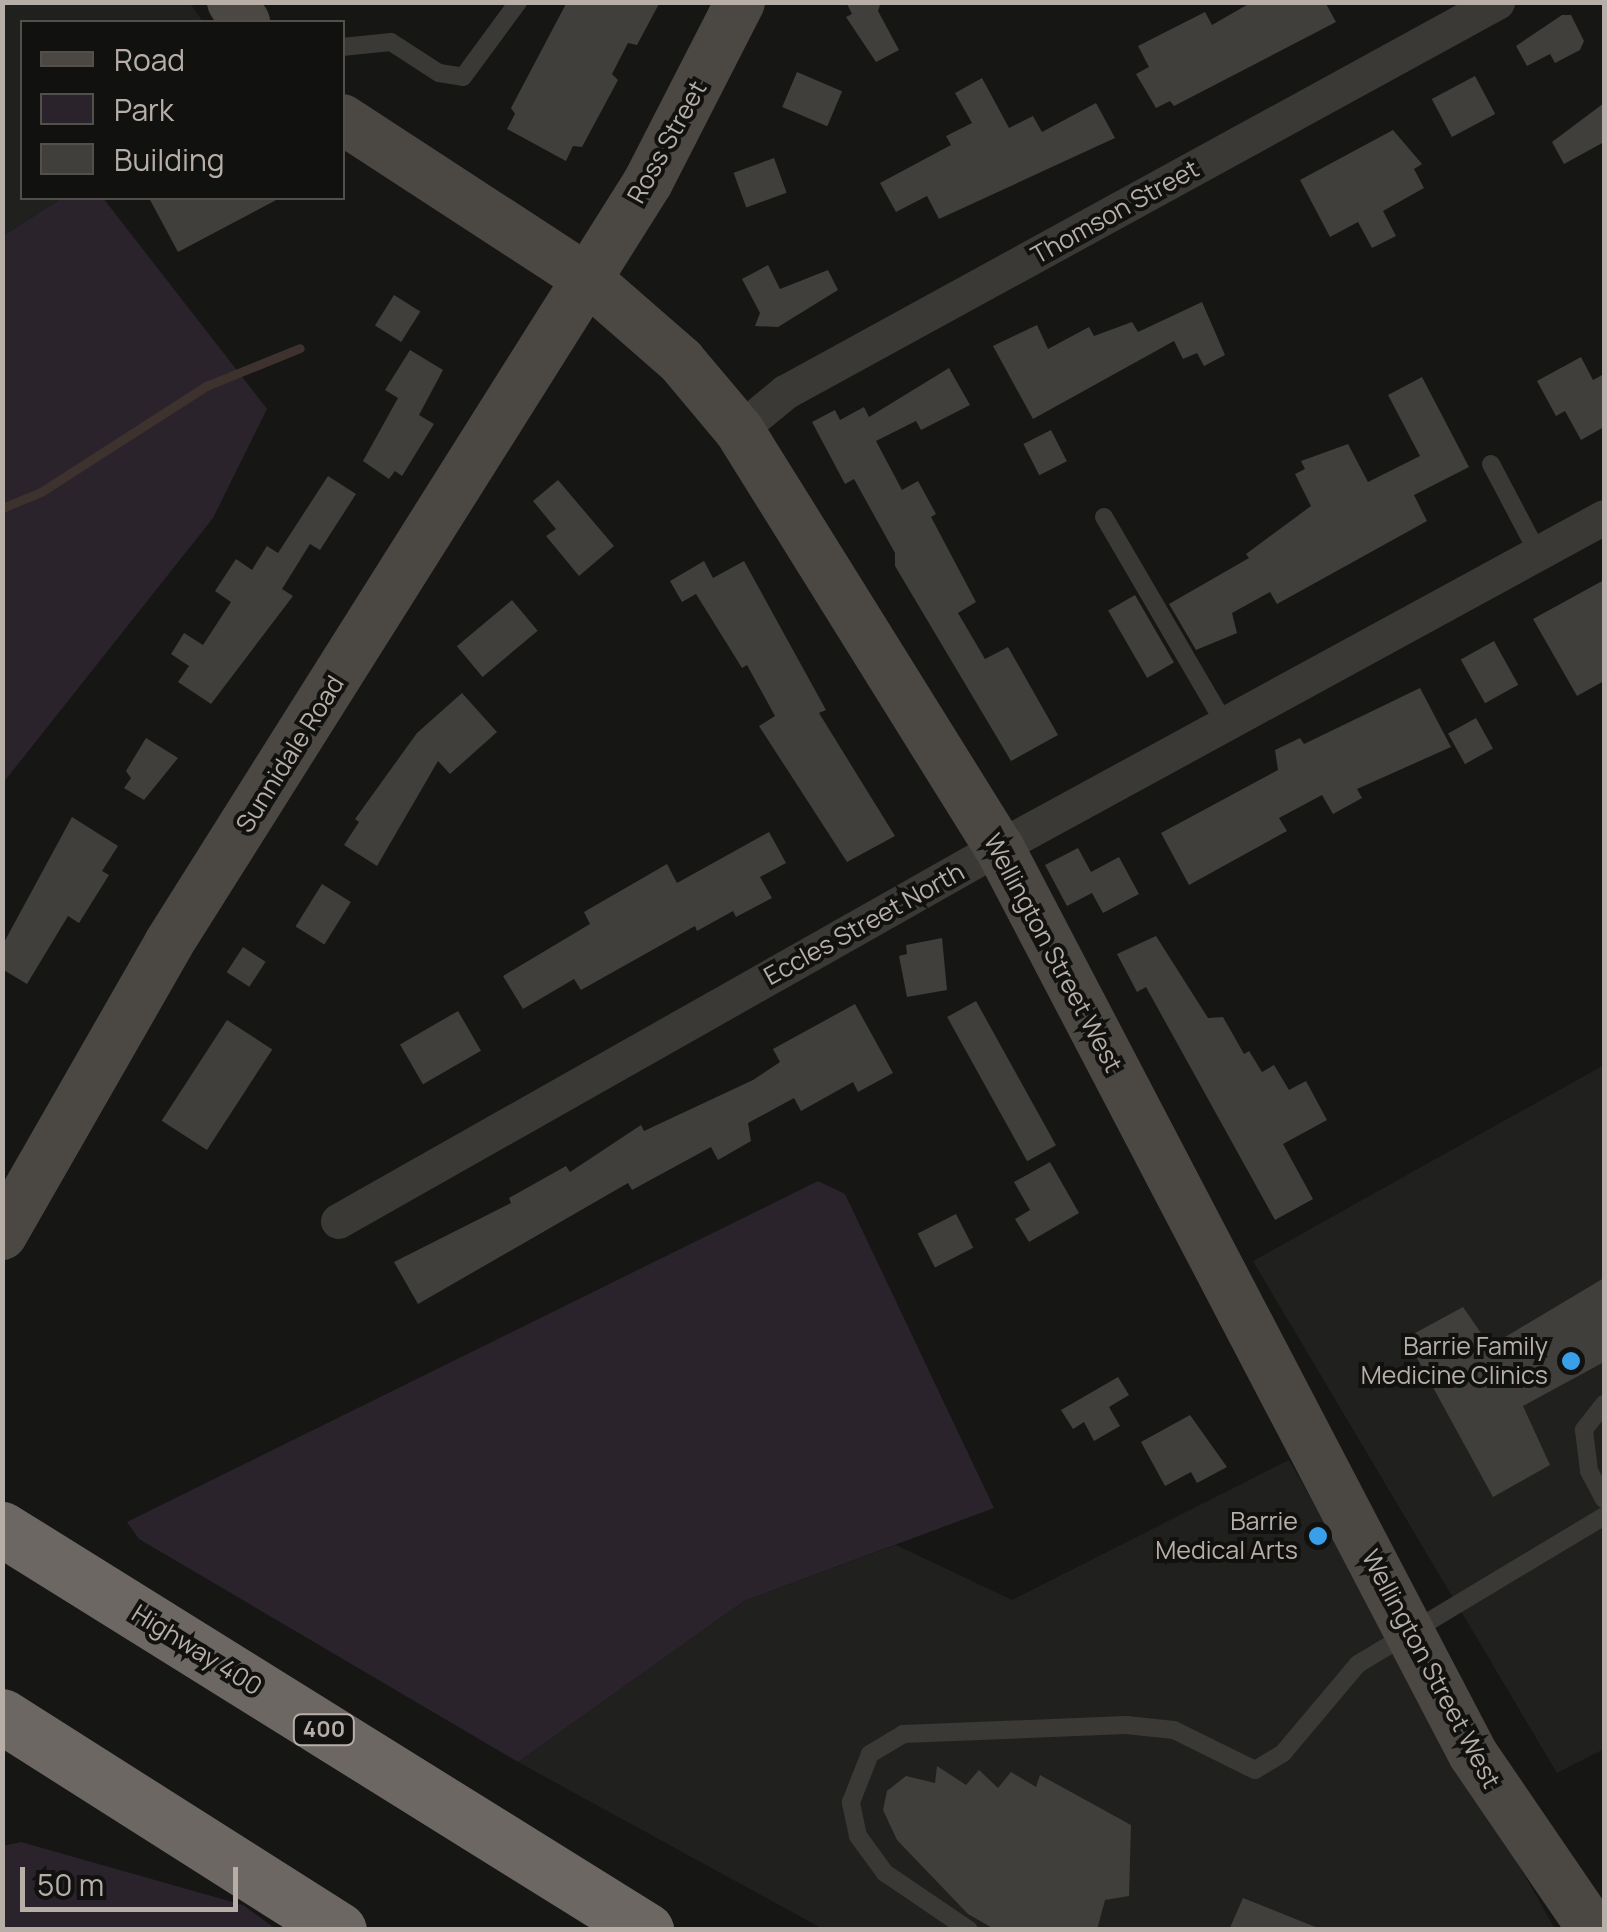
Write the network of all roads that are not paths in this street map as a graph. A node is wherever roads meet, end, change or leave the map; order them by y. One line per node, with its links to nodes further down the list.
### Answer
1 (518, 2): 4 (lane)
2 (740, 2): 6 (street, Ross Street)
3 (1498, 2): 7 (street, Thomson Street)
4 (345, 48)
5 (345, 121): 6 (street, Wellington Street West)
6 (586, 278): 7 (street, Wellington Street West); 15 (street, Sunnidale Road)
7 (739, 430): 13 (street, Wellington Street West)
8 (1490, 464): 11 (lane)
9 (1104, 517): 12 (lane)
10 (1604, 517): 11 (street, Eccles Street North)
11 (1538, 553): 12 (street, Eccles Street North)
12 (1225, 724): 13 (street, Eccles Street North)
13 (999, 847): 14 (street, Eccles Street North); 20 (street, Wellington Street West)
14 (338, 1221)
15 (2, 1235)
16 (1604, 1404): 17 (lane)
17 (1604, 1499)
18 (1604, 1516): 20 (lane)
19 (2, 1529): 23 (highway, Highway 400 / 400)
20 (1410, 1631): 24 (lane); 25 (street, Wellington Street West)
21 (2, 1716): 22 (highway)
22 (339, 1930)
23 (646, 1930)
24 (969, 1930)
25 (1593, 1930)

